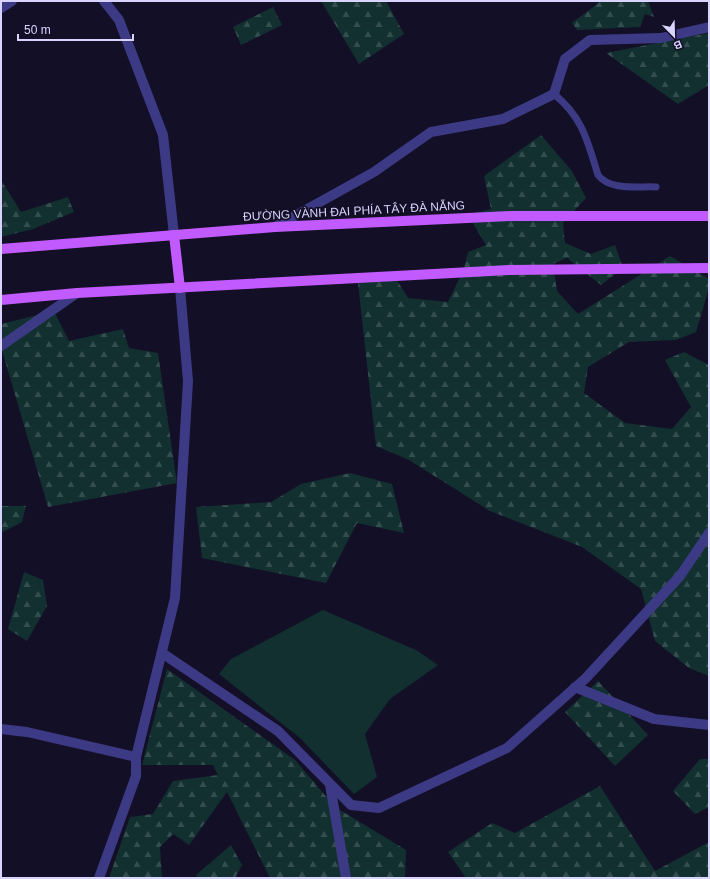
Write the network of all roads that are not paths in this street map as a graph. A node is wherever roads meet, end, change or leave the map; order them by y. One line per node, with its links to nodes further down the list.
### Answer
1 (12, 1): 3 (street)
2 (104, 1): 9 (street)
3 (1, 8)
4 (709, 27): 5 (street)
5 (554, 94): 6 (lane); 8 (street)
6 (656, 187)
7 (709, 216): 8 (main road, ĐƯỜNG VÀNH ĐAI PHÍA TÂY ĐÀ NẴNG)
8 (275, 227): 9 (main road, ĐƯỜNG VÀNH ĐAI PHÍA TÂY ĐÀ NẴNG)
9 (174, 235): 10 (main road, ĐƯỜNG VÀNH ĐAI PHÍA TÂY ĐÀ NẴNG); 12 (main road)
10 (1, 249)
11 (709, 268): 12 (main road)
12 (180, 288): 13 (main road); 17 (street)
13 (77, 293): 14 (main road); 15 (street)
14 (1, 300)
15 (1, 346)
16 (709, 533): 18 (street)
17 (162, 653): 21 (street); 22 (street)
18 (575, 687): 19 (street); 22 (street)
19 (709, 725)
20 (1, 729): 21 (street)
21 (136, 757): 23 (street)
22 (330, 784): 24 (street)
23 (99, 878)
24 (346, 878)

